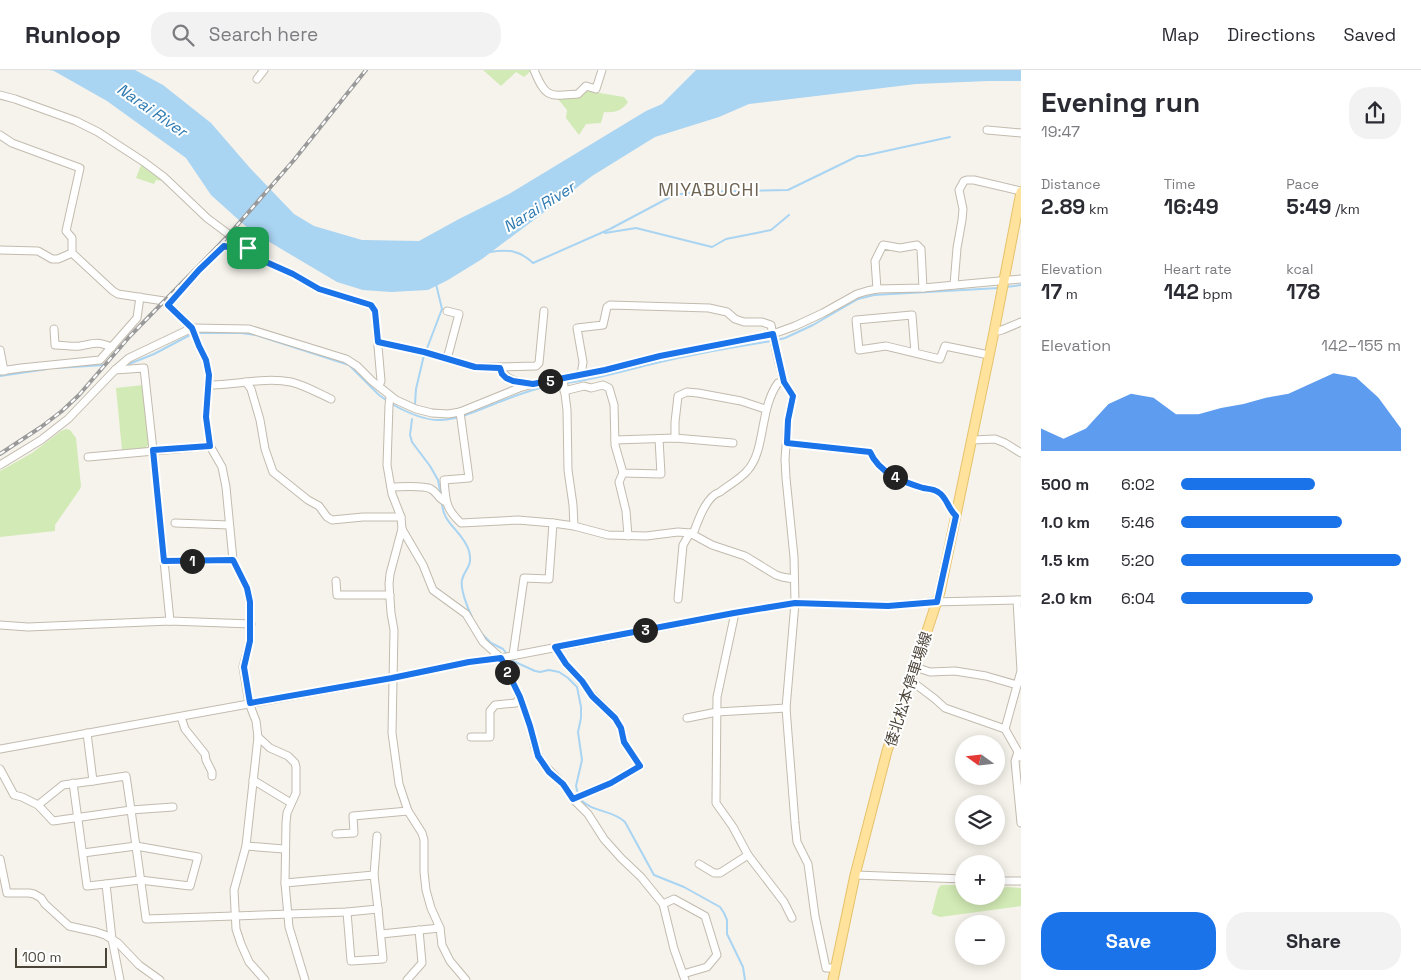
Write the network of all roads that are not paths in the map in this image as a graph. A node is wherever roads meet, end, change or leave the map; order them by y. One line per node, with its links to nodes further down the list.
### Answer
1 (264, 70): 4 (street)
2 (534, 70): 3 (street)
3 (602, 70)
4 (257, 79)
5 (0, 95): 10 (street)
6 (987, 130): 7 (street)
7 (1021, 133)
8 (0, 135): 12 (street)
9 (1021, 191): 14 (street); 15 (main road, 倭北松本停車場線)
10 (248, 248): 19 (street); 27 (street)
11 (0, 250): 12 (street)
12 (72, 253): 18 (street)
13 (1021, 279): 15 (street)
14 (954, 285): 15 (street); 16 (street)
15 (1003, 285): 25 (main road, 倭北松本停車場線)
16 (923, 288): 17 (street); 17 (street)
17 (877, 289): 26 (street)
18 (140, 297): 19 (street); 28 (street)
19 (168, 305): 23 (street)
20 (447, 311): 32 (street)
21 (544, 311): 33 (street)
22 (1021, 322): 25 (street)
23 (192, 328): 34 (street); 41 (street); 42 (street)
24 (54, 329): 28 (street)
25 (994, 332): 31 (main road, 倭北松本停車場線)
26 (774, 338): 36 (street); 36 (street); 38 (street)
27 (378, 342): 32 (street); 42 (street)
28 (112, 346): 35 (street)
29 (0, 350): 35 (street)
30 (915, 353): 30 (street); 31 (street)
31 (989, 355): 50 (main road, 倭北松本停車場線)
32 (447, 359): 33 (street)
33 (500, 368): 39 (street)
34 (115, 370): 54 (street); 57 (street)
35 (2, 371)
36 (580, 375): 40 (street)
37 (246, 382): 41 (street); 43 (street); 62 (street)
38 (784, 382): 45 (street); 52 (street)
39 (533, 384): 40 (street); 46 (street)
40 (564, 384): 49 (street); 66 (street)
41 (208, 385): 53 (street)
42 (379, 386): 44 (street)
43 (331, 399)
44 (389, 401): 46 (street); 59 (street)
45 (766, 410): 47 (street); 68 (street)
46 (461, 415): 60 (street)
47 (675, 438): 48 (street); 51 (street)
48 (659, 439): 49 (street); 58 (street)
49 (615, 440): 58 (street)
50 (972, 440): 55 (street); 61 (main road, 倭北松本停車場線)
51 (733, 443)
52 (787, 443): 61 (street); 72 (street)
53 (210, 446): 54 (street); 65 (street)
54 (153, 450): 56 (street); 71 (street)
55 (1021, 453)
56 (88, 457)
57 (0, 465)
58 (623, 473): 69 (street)
59 (391, 487): 60 (street); 62 (street)
60 (443, 500): 63 (street)
61 (956, 516): 77 (main road, 倭北松本停車場線)
62 (401, 517): 67 (street)
63 (553, 523): 66 (street); 84 (street)
64 (175, 524): 65 (street)
65 (229, 526): 70 (street)
66 (574, 526): 69 (street)
67 (402, 529): 74 (street); 85 (street)
68 (692, 533): 69 (street); 72 (street); 75 (street)
69 (628, 536)
70 (233, 560): 71 (street); 81 (street)
71 (164, 561): 80 (street)
72 (794, 579): 78 (street)
73 (336, 581): 74 (street)
74 (390, 595): 87 (street)
75 (678, 599)
76 (1019, 600): 77 (street); 89 (street)
77 (937, 602): 78 (street); 86 (main road, 倭北松本停車場線)
78 (795, 603): 79 (street); 92 (street)
79 (734, 613): 83 (street); 93 (street)
80 (170, 621): 81 (street); 82 (street)
81 (251, 624): 91 (street)
82 (0, 625)
83 (555, 647): 84 (street); 107 (street)
84 (513, 655): 85 (street)
85 (501, 658): 87 (street); 90 (street)
86 (915, 667): 88 (main road, 倭北松本停車場線); 89 (street)
87 (392, 678): 91 (street); 112 (street)
88 (910, 680): 96 (street); 125 (main road, 倭北松本停車場線)
89 (1017, 685): 96 (street)
90 (520, 697): 99 (street); 107 (street)
91 (250, 703): 94 (street); 98 (street)
92 (786, 708): 93 (street); 142 (street)
93 (717, 712): 95 (street); 121 (street)
94 (181, 717): 97 (street); 103 (street)
95 (686, 718)
96 (1005, 729): 101 (street)
97 (87, 733): 100 (street); 105 (street)
98 (258, 737): 104 (street); 108 (street)
99 (471, 737)
100 (0, 750)
101 (1020, 755): 114 (street)
102 (0, 769): 109 (street)
103 (212, 776)
104 (252, 780): 108 (street); 118 (street)
105 (93, 781): 106 (street); 111 (street)
106 (73, 784): 109 (street); 113 (street)
107 (573, 799): 132 (street)
108 (291, 803): 119 (street)
109 (38, 805): 113 (street)
110 (173, 807): 111 (street)
111 (131, 810): 113 (street); 117 (street)
112 (408, 811): 115 (street); 138 (street)
113 (78, 818): 120 (street)
114 (1021, 823)
115 (336, 834)
116 (377, 836): 124 (street)
117 (136, 846): 120 (street); 127 (street); 127 (street)
118 (246, 846): 119 (street); 136 (street)
119 (284, 849): 130 (street)
120 (83, 853): 131 (street)
121 (748, 855): 123 (street); 137 (street)
122 (0, 859): 141 (street)
123 (698, 864)
124 (374, 875): 130 (street); 133 (street)
125 (855, 875): 126 (street); 142 (main road, 倭北松本停車場線)
126 (955, 879)
127 (140, 880): 131 (street); 136 (street)
128 (1005, 880): 129 (street)
129 (1021, 881)
130 (285, 883): 135 (street)
131 (106, 884): 141 (street)
132 (663, 904): 143 (street); 143 (street)
133 (378, 909): 134 (street); 140 (street)
134 (347, 912): 135 (street); 140 (street)
135 (287, 914): 136 (street); 147 (street)
136 (236, 916): 146 (street)
137 (792, 918)
138 (440, 928): 139 (street); 149 (street)
139 (419, 930): 140 (street); 148 (street)
140 (381, 934)
141 (112, 939): 144 (street); 145 (street)
142 (835, 968): 150 (main road, 倭北松本停車場線)
143 (684, 977)
144 (120, 980)
145 (160, 980)
146 (265, 980)
147 (305, 980)
148 (407, 980)
149 (466, 980)
150 (833, 980)

